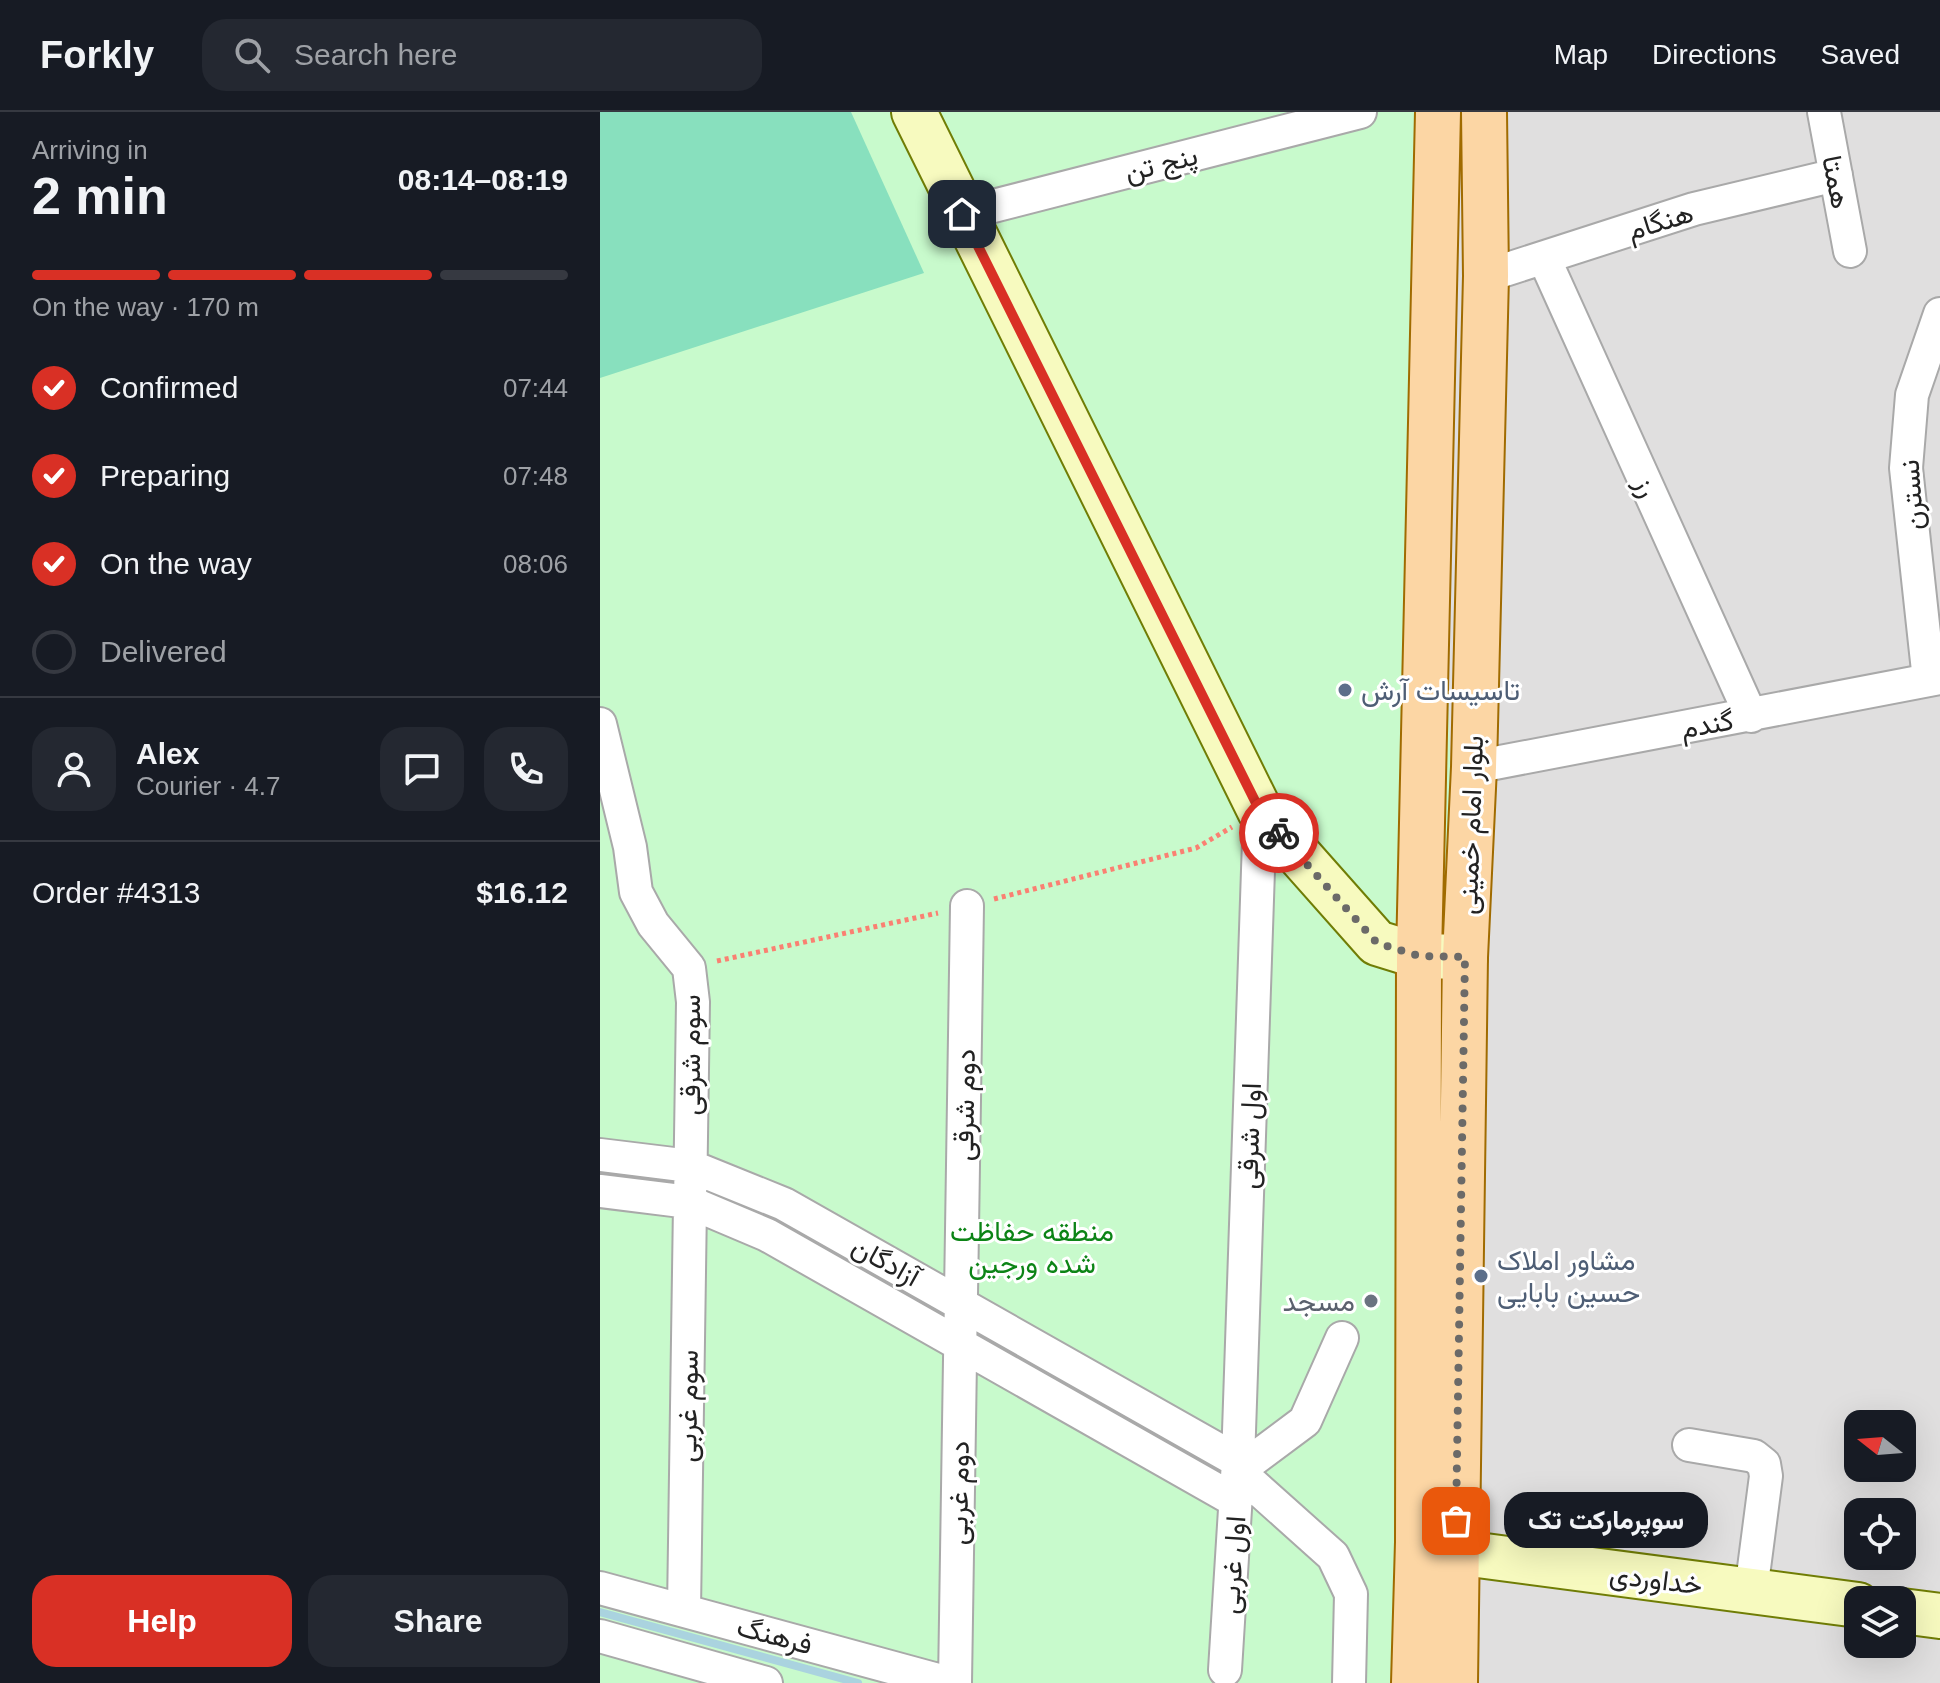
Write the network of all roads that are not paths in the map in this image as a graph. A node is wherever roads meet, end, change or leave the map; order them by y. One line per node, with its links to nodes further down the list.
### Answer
1 (914, 112): 7 (street)
2 (1360, 112): 7 (street, پنج تن)
3 (1438, 112): 18 (main road, بلوار امام خمینی)
4 (1484, 112): 10 (main road, بلوار امام خمینی)
5 (1824, 112): 6 (street, همتا)
6 (1836, 175): 8 (street, همتا); 9 (street, هنگام)
7 (962, 214): 16 (street)
8 (1850, 251)
9 (1544, 258): 10 (street, هنگام); 13 (street, رز)
10 (1486, 276): 15 (main road, بلوار امام خمینی)
11 (1940, 314): 12 (street, نسترن)
12 (1934, 679): 13 (street, گندم)
13 (1751, 716): 15 (street, گندم)
14 (600, 724): 21 (street, سوم شرقی)
15 (1474, 767): 19 (main road, بلوار امام خمینی)
16 (1260, 811): 18 (street); 28 (street, اول شرقی)
17 (967, 906): 24 (street, دوم شرقی)
18 (1419, 956): 19 (street); 42 (main road, بلوار امام خمینی)
19 (1465, 957): 29 (main road, بلوار امام خمینی)
20 (600, 1155): 21 (street, آزادگان)
21 (690, 1166): 23 (street, سوم شرقی); 24 (street, آزادگان)
22 (600, 1191): 23 (street, آزادگان)
23 (689, 1202): 26 (street, آزادگان); 33 (street, سوم غربی)
24 (960, 1303): 26 (street, دوم غربی); 28 (street, آزادگان)
25 (1342, 1338): 28 (street)
26 (959, 1344): 28 (street, آزادگان); 40 (street, دوم غربی)
27 (1689, 1445): 31 (street)
28 (1237, 1478): 37 (street, اول غربی); 41 (street)
29 (1455, 1552): 31 (street, خداوردی); 43 (main road, بلوار امام خمینی)
30 (600, 1588): 33 (street, فرهنگ)
31 (1751, 1591): 32 (street, خداوردی)
32 (1844, 1603)
33 (684, 1610): 40 (street, فرهنگ)
34 (1916, 1613): 35 (street)
35 (1940, 1616)
36 (600, 1636): 38 (street)
37 (1225, 1670)
38 (679, 1671): 39 (street)
39 (766, 1683)
40 (952, 1683)
41 (1349, 1683)
42 (1414, 1683)
43 (1455, 1683)

